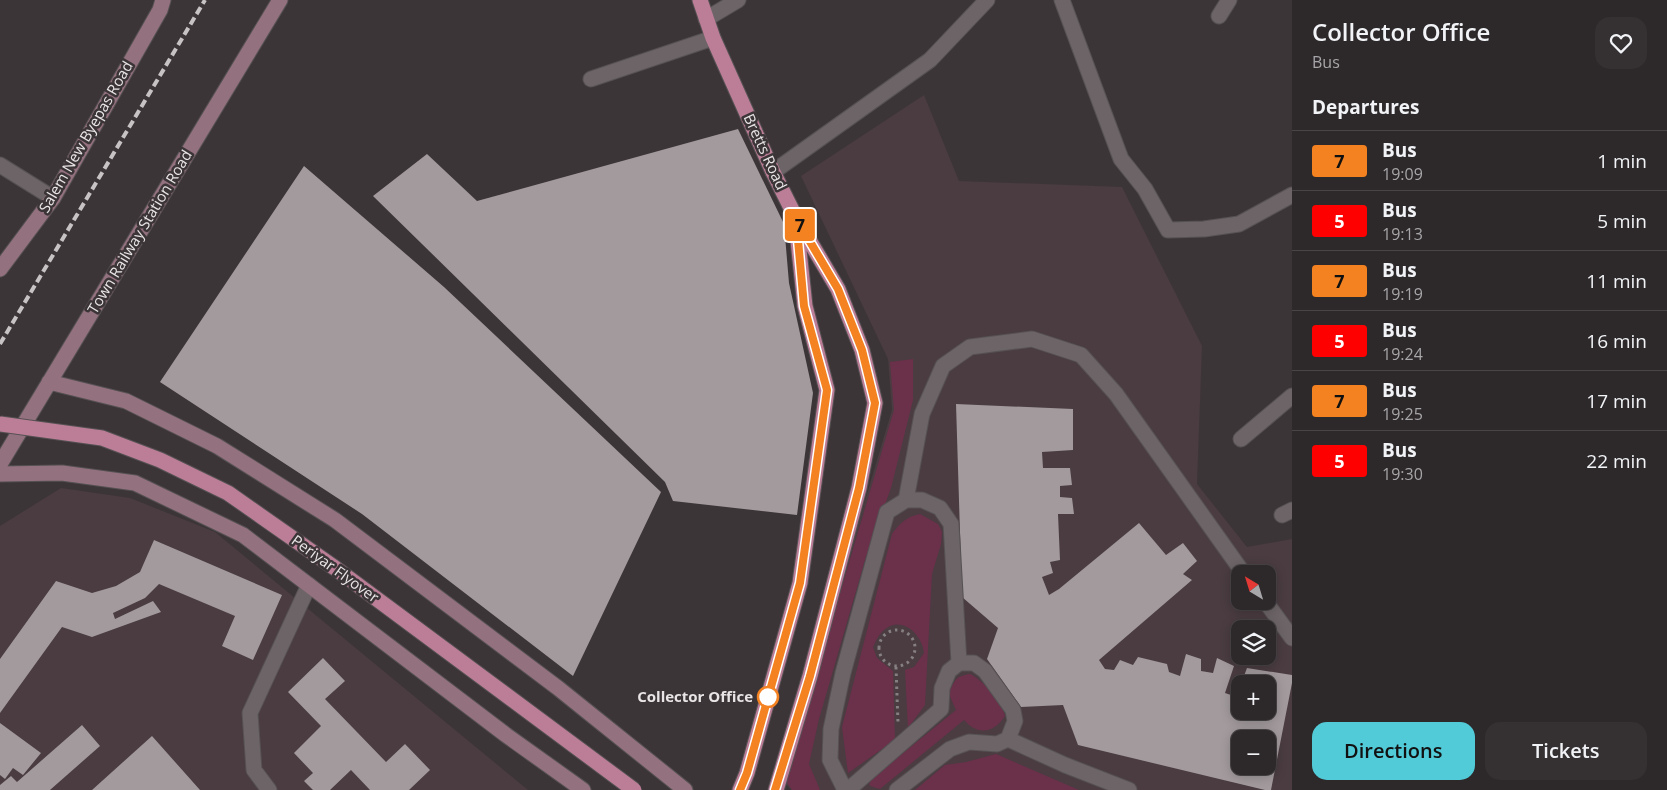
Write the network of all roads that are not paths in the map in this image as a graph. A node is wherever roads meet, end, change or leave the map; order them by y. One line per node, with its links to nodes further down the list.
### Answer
1 (163, 0): 15 (street, Salem New Byepas Road)
2 (280, 0): 18 (street, Town Railway Station Road)
3 (700, 0): 9 (main road, Bretts Road)
4 (738, 0): 9 (street)
5 (987, 0): 13 (street)
6 (1062, 0): 14 (street)
7 (1229, 0): 8 (street)
8 (1220, 16)
9 (706, 19): 10 (main road, Bretts Road)
10 (713, 38): 11 (street); 13 (main road, Bretts Road)
11 (591, 79)
12 (0, 164): 15 (street)
13 (773, 172): 16 (main road, Bretts Road)
14 (1292, 195)
15 (53, 198): 17 (street, Salem New Byepas Road)
16 (796, 218): 35 (main road); 36 (main road, Bretts Road)
17 (0, 269)
18 (49, 382): 22 (street, Town Railway Station Road); 34 (street)
19 (1292, 396): 21 (street)
20 (0, 424): 33 (main road, Periyar Flyover, bridge)
21 (1242, 439)
22 (0, 464)
23 (0, 474): 26 (street)
24 (906, 500): 25 (street); 29 (street); 37 (street)
25 (1238, 565)
26 (309, 585): 31 (street); 32 (street)
27 (1272, 610): 28 (street)
28 (1292, 638)
29 (960, 663): 30 (street); 37 (street)
30 (1008, 738): 38 (street); 39 (street)
31 (269, 790)
32 (583, 790)
33 (634, 790)
34 (684, 790)
35 (740, 790)
36 (776, 790)
37 (847, 790)
38 (897, 790)
39 (1130, 790)

